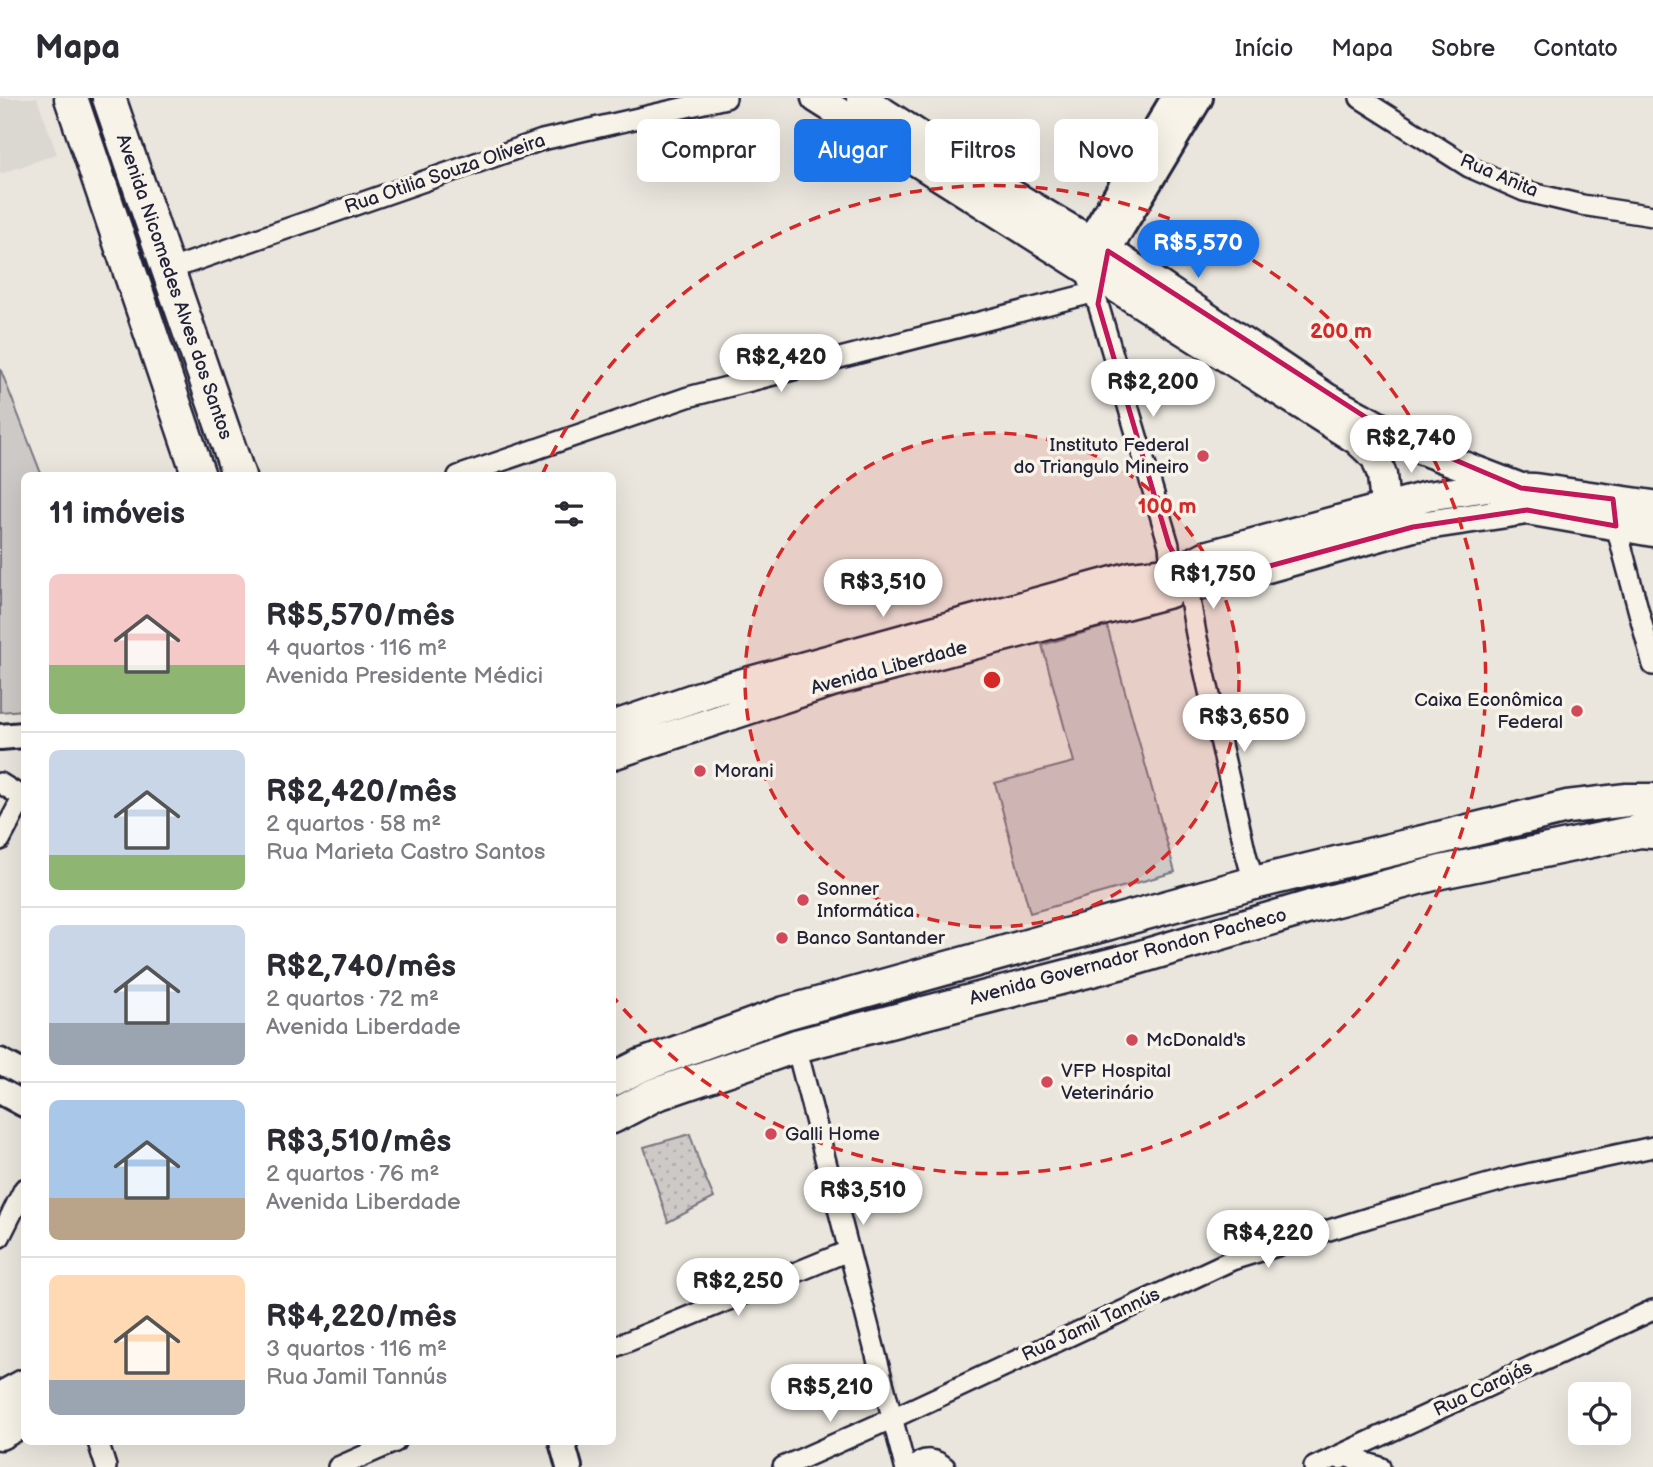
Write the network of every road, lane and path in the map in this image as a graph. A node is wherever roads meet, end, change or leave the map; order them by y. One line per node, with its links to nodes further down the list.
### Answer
1 (71, 98): 13 (main road, Avenida Nicomedes Alves dos Santos)
2 (109, 98): 11 (main road, Avenida Nicomedes Alves dos Santos)
3 (726, 98): 11 (street, Rua Otilia Souza Oliveira)
4 (817, 98): 12 (main road)
5 (861, 98): 10 (main road)
6 (1174, 98): 10 (street)
7 (1200, 98): 10 (street)
8 (1360, 98): 9 (street, Rua Anita)
9 (1653, 216)
10 (1098, 245): 12 (street); 16 (main road)
11 (168, 270): 14 (main road, Avenida Nicomedes Alves dos Santos)
12 (1096, 287): 15 (street); 18 (main road); 21 (street)
13 (198, 472)
14 (238, 472)
15 (470, 472)
16 (1521, 488): 18 (main road, Avenida Liberdade); 19 (main road, Avenida Liberdade)
17 (1653, 506): 19 (main road, Avenida Liberdade)
18 (1385, 507): 21 (main road, Avenida Liberdade)
19 (1615, 513): 20 (main road, Avenida Liberdade); 21 (main road, Avenida Liberdade); 22 (street)
20 (1653, 532)
21 (1178, 576): 25 (main road, Avenida Liberdade); 36 (street)
22 (1653, 665)
23 (21, 719): 24 (street)
24 (0, 721)
25 (664, 723): 26 (main road, Avenida Liberdade); 29 (main road, Avenida Liberdade)
26 (616, 726)
27 (21, 735): 28 (street)
28 (0, 737)
29 (616, 753)
30 (0, 783): 31 (street)
31 (21, 795)
32 (1653, 800): 36 (main road, Avenida Governador Rondon Pacheco)
33 (21, 802): 35 (street)
34 (1653, 832): 37 (main road, Avenida Governador Rondon Pacheco)
35 (0, 840)
36 (1254, 883): 40 (main road, Avenida Governador Rondon Pacheco)
37 (796, 1046): 43 (main road, Avenida Governador Rondon Pacheco); 47 (street)
38 (0, 1061): 39 (street)
39 (21, 1072)
40 (616, 1078)
41 (0, 1091): 42 (street)
42 (21, 1102)
43 (616, 1114)
44 (1653, 1147): 52 (street, Rua Jamil Tannús)
45 (21, 1195): 46 (street)
46 (0, 1237)
47 (848, 1251): 49 (street); 52 (street)
48 (1653, 1310): 58 (street, Rua Carajás)
49 (616, 1346)
50 (21, 1388): 51 (main road)
51 (0, 1399)
52 (893, 1418): 62 (street, Rua Jamil Tannús); 63 (street)
53 (21, 1422): 54 (main road)
54 (0, 1433)
55 (99, 1445): 59 (street)
56 (388, 1445): 60 (street)
57 (563, 1445): 61 (street)
58 (1340, 1461): 66 (street, Rua Carajás); 67 (street)
59 (106, 1467)
60 (338, 1467)
61 (569, 1467)
62 (783, 1467)
63 (905, 1467)
64 (915, 1467): 65 (street)
65 (945, 1467)
66 (1314, 1467)
67 (1380, 1467)

